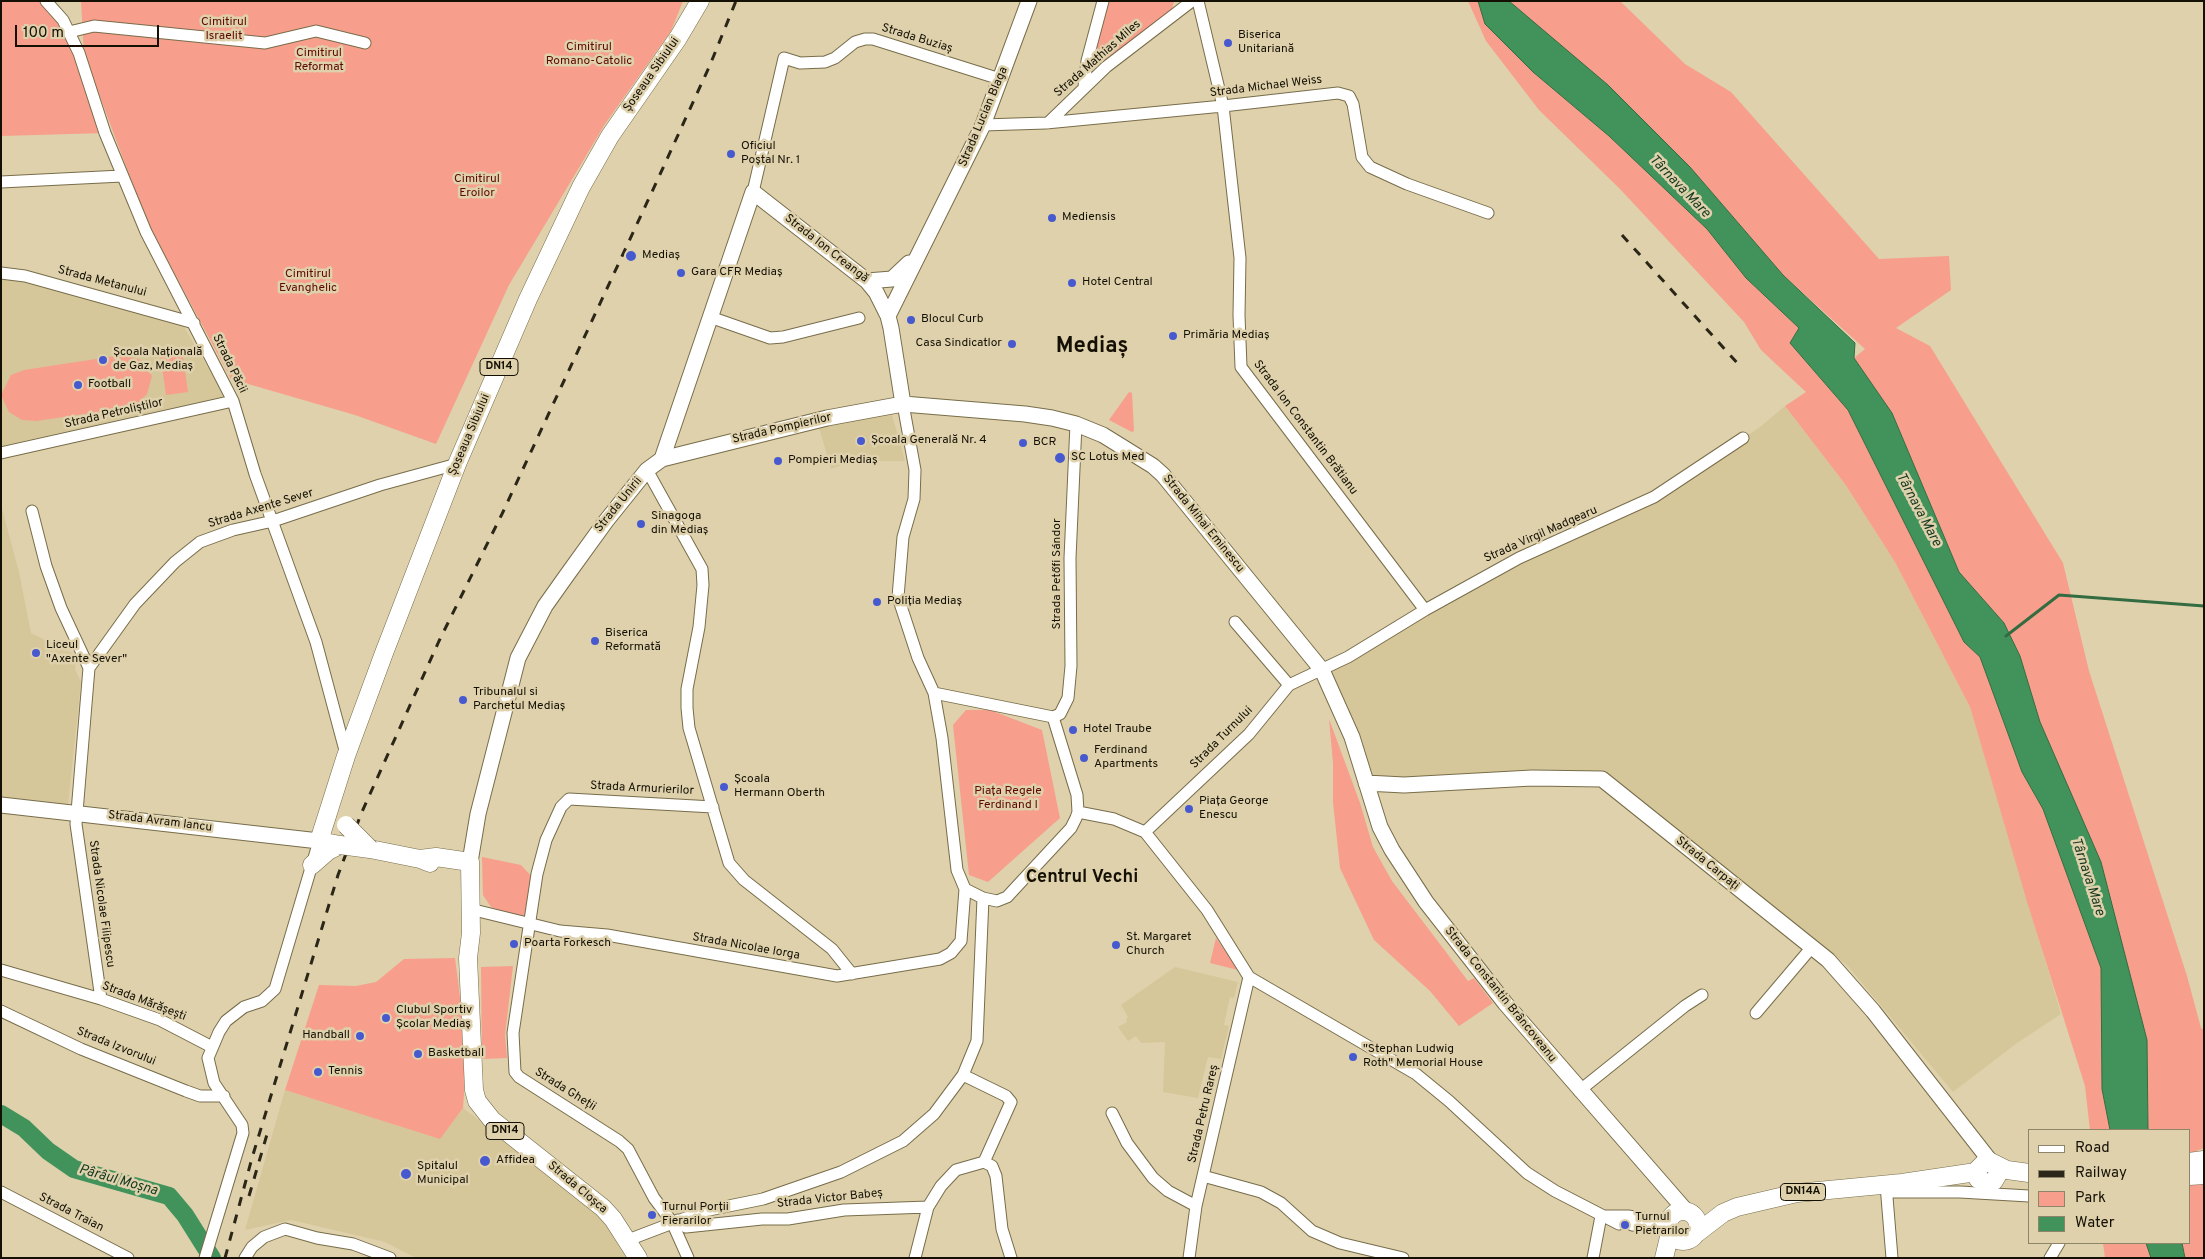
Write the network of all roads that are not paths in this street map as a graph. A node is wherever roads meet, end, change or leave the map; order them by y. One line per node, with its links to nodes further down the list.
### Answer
1 (46, 1): 7 (street, Strada Păcii)
2 (700, 1): 31 (main road, Șoseaua Sibiului / DN14)
3 (1029, 1): 9 (main road, Strada Lucian Blaga)
4 (1103, 1): 10 (street)
5 (1192, 1): 10 (street, Strada Mathias Miles)
6 (1198, 1): 11 (street, Strada Ion Constantin Brătianu)
7 (68, 32): 8 (street); 14 (street, Strada Păcii)
8 (365, 43)
9 (1000, 79): 13 (main road, Strada Lucian Blaga); 16 (street, Strada Buziaș)
10 (1084, 87): 12 (street, Strada Mathias Miles)
11 (1223, 106): 12 (street, Strada Michael Weiss); 17 (street, Strada Michael Weiss); 35 (street, Strada Ion Constantin Brătianu)
12 (1048, 123): 13 (street, Strada Michael Weiss)
13 (983, 125): 18 (main road, Strada Lucian Blaga)
14 (122, 176): 15 (street); 24 (street, Strada Păcii)
15 (1, 182)
16 (753, 192): 20 (main road, Strada Ion Creangă); 22 (main road)
17 (1488, 213)
18 (918, 255): 20 (main road, Strada Lucian Blaga); 21 (main road, Strada Lucian Blaga)
19 (1, 273): 24 (street, Strada Metanului)
20 (867, 280): 21 (main road, Strada Ion Creangă)
21 (888, 316): 26 (main road, Strada Ion Creangă)
22 (710, 317): 23 (street); 30 (main road)
23 (860, 318)
24 (194, 324): 25 (street, Strada Păcii)
25 (233, 401): 29 (street, Strada Petroliștilor); 34 (street, Strada Păcii)
26 (903, 404): 27 (main road, Strada Mihai Eminescu); 30 (main road, Strada Pompierilor); 40 (street)
27 (1076, 424): 38 (main road, Strada Mihai Eminescu); 41 (street, Strada Petőfi Sándor)
28 (1743, 438): 35 (street, Strada Virgil Madgearu)
29 (1, 453)
30 (662, 459): 32 (main road, Strada Unirii)
31 (458, 464): 34 (street, Strada Axente Sever); 42 (main road, Șoseaua Sibiului / DN14)
32 (647, 470): 46 (street); 54 (main road, Strada Unirii)
33 (32, 511): 37 (street)
34 (273, 521): 37 (street, Strada Axente Sever); 42 (street, Strada Păcii)
35 (1426, 610): 38 (street, Strada Virgil Madgearu)
36 (1235, 622): 39 (street)
37 (89, 668): 48 (street)
38 (1322, 670): 39 (street, Strada Turnului); 43 (main road, Strada Mihai Eminescu)
39 (1290, 685): 49 (street, Strada Turnului)
40 (934, 693): 41 (street); 55 (street)
41 (1053, 717): 47 (street)
42 (346, 756): 44 (main road, Șoseaua Sibiului / DN14)
43 (1366, 783): 59 (main road, Strada Carpați); 70 (main road, Strada Constantin Brâncoveanu)
44 (333, 795): 50 (main road, Șoseaua Sibiului / DN14); 52 (main road, bridge)
45 (1, 805): 48 (main road, Strada Avram Iancu)
46 (713, 807): 58 (street, Strada Armurierilor); 62 (street)
47 (1078, 812): 49 (street); 56 (street)
48 (76, 813): 50 (main road, Strada Avram Iancu); 65 (street, Strada Nicolae Filipescu)
49 (1145, 832): 63 (street)
50 (319, 841): 51 (main road); 53 (street)
51 (340, 845): 52 (main road, bridge); 53 (main road)
52 (370, 849): 54 (main road)
53 (312, 865): 68 (street)
54 (464, 866): 57 (main road, Strada Cloșca / DN14); 60 (main road)
55 (965, 889): 56 (street); 62 (street, Strada Nicolae Iorga)
56 (983, 898): 69 (street)
57 (470, 909): 58 (street, Strada Nicolae Iorga); 60 (main road, Strada Cloșca / DN14)
58 (530, 925): 62 (street, Strada Nicolae Iorga); 88 (street, Strada Gheții)
59 (1812, 947): 67 (street); 76 (main road, Strada Carpați)
60 (468, 958): 92 (main road, Strada Cloșca / DN14)
61 (1, 970): 65 (street, Strada Mărășești)
62 (852, 974)
63 (1249, 978): 79 (street, Strada Petru Rareș); 87 (street)
64 (1702, 995): 70 (street)
65 (101, 1000): 68 (street, Strada Mărășești)
66 (1, 1011): 71 (street, Strada Izvorului)
67 (1756, 1013)
68 (212, 1047): 71 (street)
69 (964, 1075): 74 (street); 88 (street)
70 (1579, 1091): 91 (main road, Strada Constantin Brâncoveanu)
71 (224, 1096): 95 (street)
72 (1112, 1113): 85 (street)
73 (2204, 1160): 75 (main road)
74 (984, 1162): 86 (street); 101 (street)
75 (2190, 1162)
76 (1986, 1173): 77 (main road, DN14A); 81 (main road, DN14A); 82 (main road, DN14A)
77 (2028, 1173)
78 (2204, 1175): 80 (main road)
79 (1203, 1176): 85 (street, Strada Petru Rareș); 103 (street)
80 (2190, 1176)
81 (2028, 1183)
82 (1892, 1186): 84 (street); 91 (main road, DN14A); 107 (street)
83 (1, 1192): 94 (street, Strada Traian)
84 (2028, 1196)
85 (1196, 1206): 102 (street, Strada Petru Rareș)
86 (928, 1207): 88 (street, Strada Victor Babeș); 100 (street)
87 (1601, 1216): 89 (street); 91 (street); 104 (street)
88 (675, 1221): 92 (street); 99 (street)
89 (1618, 1224)
90 (1632, 1225): 91 (street)
91 (1681, 1225): 105 (main road); 106 (main road, DN14A)
92 (628, 1240): 98 (main road, Strada Cloșca / DN14)
93 (2058, 1244): 108 (street)
94 (128, 1258)
95 (205, 1258)
96 (245, 1258): 97 (street)
97 (390, 1258)
98 (638, 1258)
99 (688, 1258)
100 (916, 1258)
101 (1011, 1258)
102 (1189, 1258)
103 (1403, 1258)
104 (1592, 1258)
105 (1664, 1258)
106 (1671, 1258)
107 (1892, 1258)
108 (2050, 1258)

